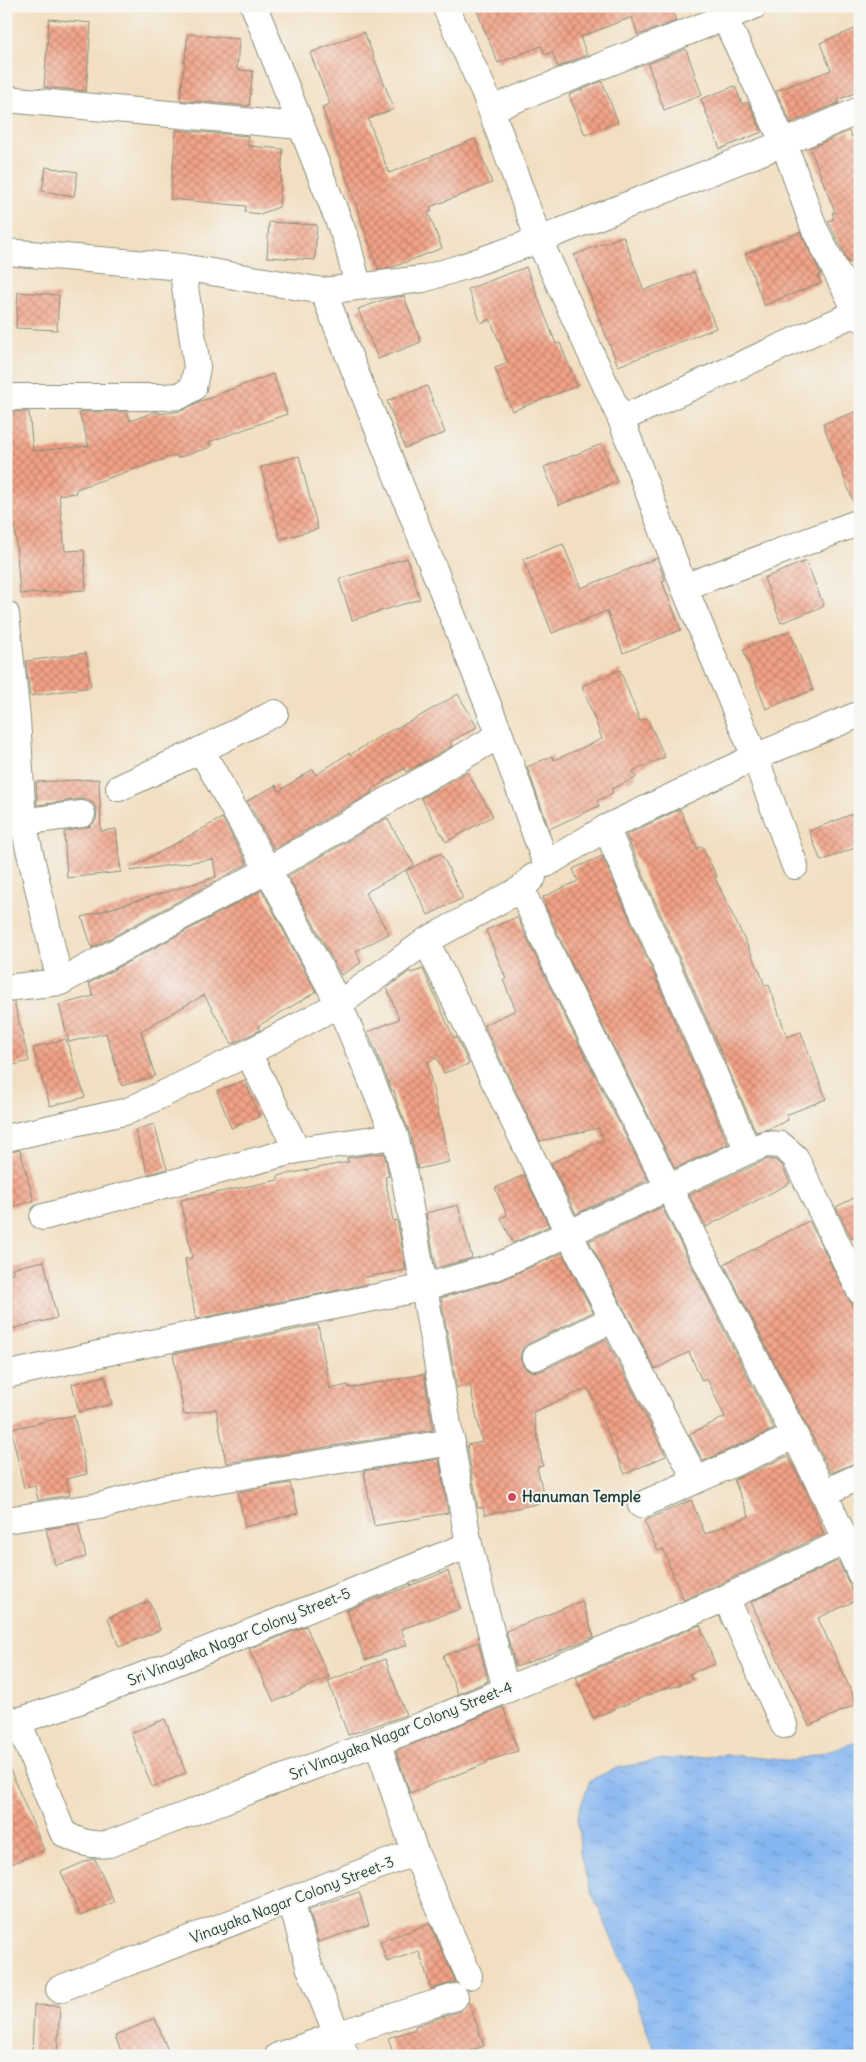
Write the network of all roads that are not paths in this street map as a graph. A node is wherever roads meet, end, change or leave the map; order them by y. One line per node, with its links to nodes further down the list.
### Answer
1 (254, 6): 8 (street)
2 (445, 6): 6 (street)
3 (754, 6): 4 (street)
4 (722, 13): 6 (street); 9 (street)
5 (6, 99): 8 (street)
6 (490, 109): 10 (street)
7 (860, 110): 9 (street)
8 (300, 126): 13 (street)
9 (784, 143): 10 (street); 15 (street)
10 (539, 240): 13 (street); 17 (street)
11 (6, 252): 12 (street)
12 (182, 267): 14 (street); 16 (street)
13 (358, 286): 14 (street)
14 (323, 291): 24 (street)
15 (859, 314): 17 (street)
16 (6, 397)
17 (620, 419): 19 (street)
18 (860, 522): 19 (street)
19 (684, 587): 26 (street)
20 (6, 614): 23 (street)
21 (276, 713): 25 (street)
22 (860, 714): 26 (street)
23 (11, 718): 29 (street)
24 (500, 735): 31 (street); 33 (street)
25 (201, 750): 27 (street); 33 (street)
26 (755, 757): 30 (street); 32 (street)
27 (119, 788)
28 (82, 814): 29 (street)
29 (15, 823): 36 (street)
30 (606, 828): 31 (street); 43 (street)
31 (546, 864): 34 (street)
32 (795, 866)
33 (268, 870): 36 (street); 38 (street)
34 (521, 889): 35 (street); 44 (street)
35 (426, 941): 38 (street); 46 (street)
36 (60, 982): 37 (street)
37 (6, 988)
38 (339, 1004): 39 (street); 40 (street)
39 (248, 1053): 41 (street); 42 (street)
40 (395, 1136): 42 (street); 47 (street)
41 (6, 1138)
42 (298, 1150): 45 (street)
43 (748, 1151): 44 (street); 48 (street)
44 (670, 1187): 46 (street); 52 (street)
45 (43, 1217)
46 (570, 1234): 47 (street); 49 (street)
47 (422, 1288): 51 (street); 53 (street)
48 (860, 1291)
49 (613, 1319): 50 (street); 55 (street)
50 (535, 1357)
51 (6, 1375)
52 (795, 1436): 55 (street); 56 (street)
53 (452, 1442): 58 (street); 60 (street)
54 (860, 1476): 56 (street)
55 (696, 1480): 57 (street)
56 (824, 1493): 59 (street)
57 (641, 1505)
58 (6, 1520)
59 (845, 1541): 61 (street); 62 (street, Sri Vinayaka Nagar Colony Street-4)
60 (469, 1545): 63 (street); 64 (street, Sri Vinayaka Nagar Colony Street-5)
61 (860, 1573)
62 (726, 1598): 63 (street, Sri Vinayaka Nagar Colony Street-4); 65 (street)
63 (506, 1690): 66 (street, Sri Vinayaka Nagar Colony Street-4)
64 (12, 1720): 66 (street, Sri Vinayaka Nagar Colony Street-4)
65 (784, 1725)
66 (377, 1742): 67 (street)
67 (416, 1852): 68 (street, Vinayaka Nagar Colony Street-3); 70 (street)
68 (291, 1900): 69 (street, Vinayaka Nagar Colony Street-3); 70 (street)
69 (59, 1989)
70 (341, 2045): 71 (street)
71 (278, 2056)

